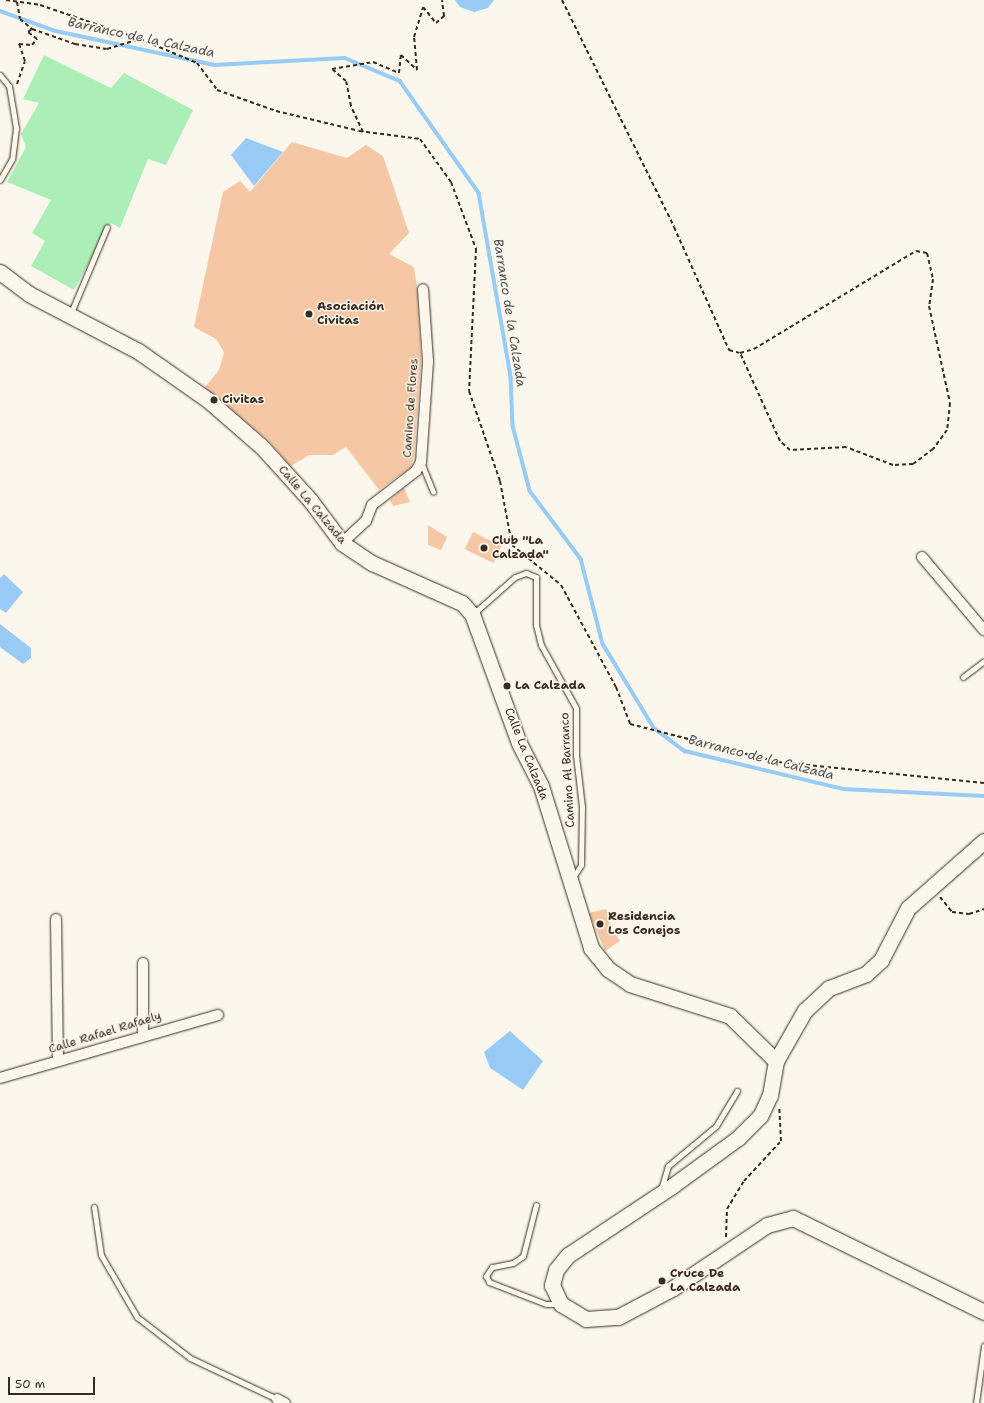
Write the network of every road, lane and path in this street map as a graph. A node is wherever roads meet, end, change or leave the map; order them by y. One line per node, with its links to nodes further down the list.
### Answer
1 (6, 0): 4 (path)
2 (442, 0): 9 (path)
3 (562, 0): 15 (path)
4 (17, 2): 5 (path); 6 (path)
5 (32, 29): 6 (path); 8 (path)
6 (140, 39): 9 (path)
7 (0, 75): 8 (lane)
8 (10, 91): 10 (lane)
9 (363, 132): 24 (path)
10 (0, 180)
11 (107, 227): 14 (lane)
12 (0, 272): 14 (main road, Calle La Calzada)
13 (423, 290): 16 (street, Camino de Flores)
14 (70, 316): 18 (main road, Calle La Calzada)
15 (740, 353): 15 (path)
16 (422, 462): 17 (lane); 18 (street, Camino de Flores)
17 (433, 492)
18 (342, 543): 20 (main road, Calle La Calzada)
19 (922, 557): 21 (street)
20 (472, 614): 26 (main road, Calle La Calzada); 26 (lane, Camino Al Barranco)
21 (984, 630)
22 (984, 661): 23 (lane)
23 (963, 677)
24 (984, 783)
25 (984, 841): 27 (main road)
26 (571, 881): 34 (main road, Calle La Calzada)
27 (932, 886): 28 (path); 34 (main road)
28 (984, 909)
29 (56, 919): 33 (street)
30 (143, 963): 32 (street)
31 (218, 1015): 32 (street, Calle Rafael Rafaely)
32 (143, 1034): 33 (street, Calle Rafael Rafaely)
33 (58, 1061): 35 (street, Calle Rafael Rafaely)
34 (776, 1061): 37 (main road)
35 (0, 1078)
36 (736, 1091): 38 (lane)
37 (770, 1095): 38 (main road); 41 (path)
38 (660, 1194): 42 (main road)
39 (536, 1205): 42 (lane)
40 (94, 1207): 45 (lane)
41 (716, 1259): 42 (main road); 43 (main road)
42 (561, 1304)
43 (984, 1312)
44 (984, 1346): 46 (lane)
45 (281, 1401)
46 (976, 1403)

